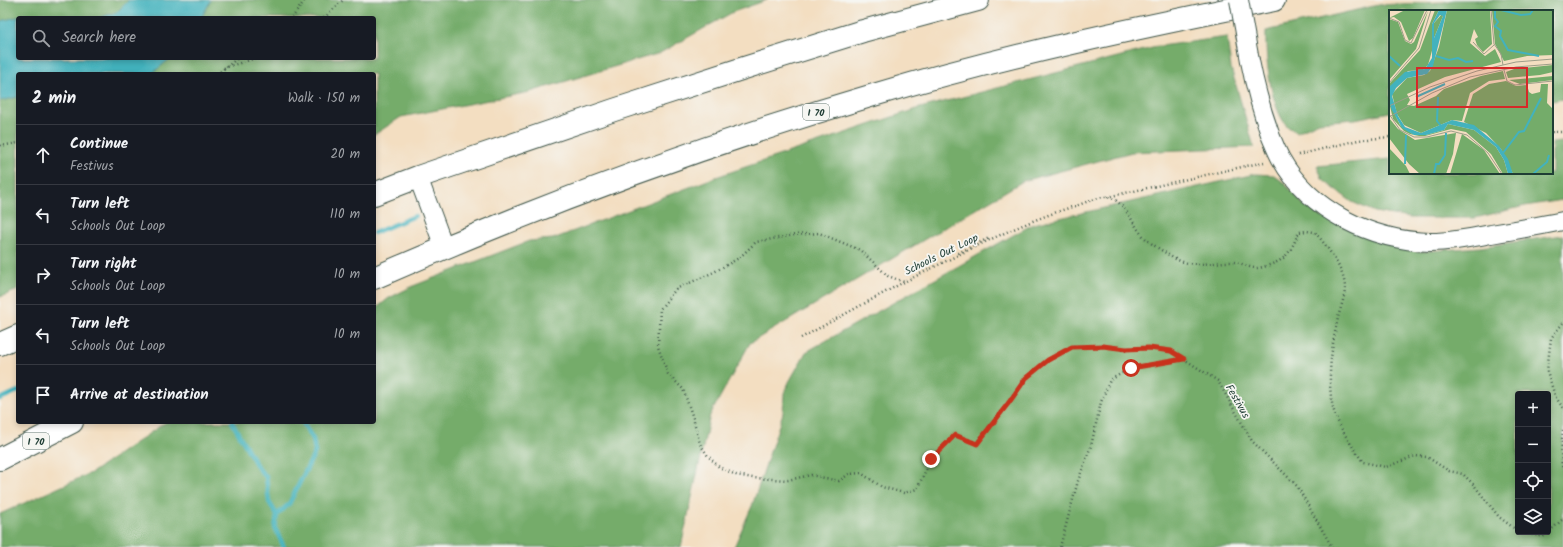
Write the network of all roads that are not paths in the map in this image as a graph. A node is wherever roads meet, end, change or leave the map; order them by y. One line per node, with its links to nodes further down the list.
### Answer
1 (978, 0): 4 (highway)
2 (1238, 0): 6 (lane, bridge)
3 (1274, 0): 7 (highway, I 70)
4 (418, 178): 5 (highway); 7 (lane)
5 (376, 193)
6 (1563, 221)
7 (444, 247): 8 (highway, I 70)
8 (376, 277)
9 (16, 337): 10 (highway)
10 (0, 344)
11 (68, 424): 12 (highway, I 70)
12 (0, 460)

